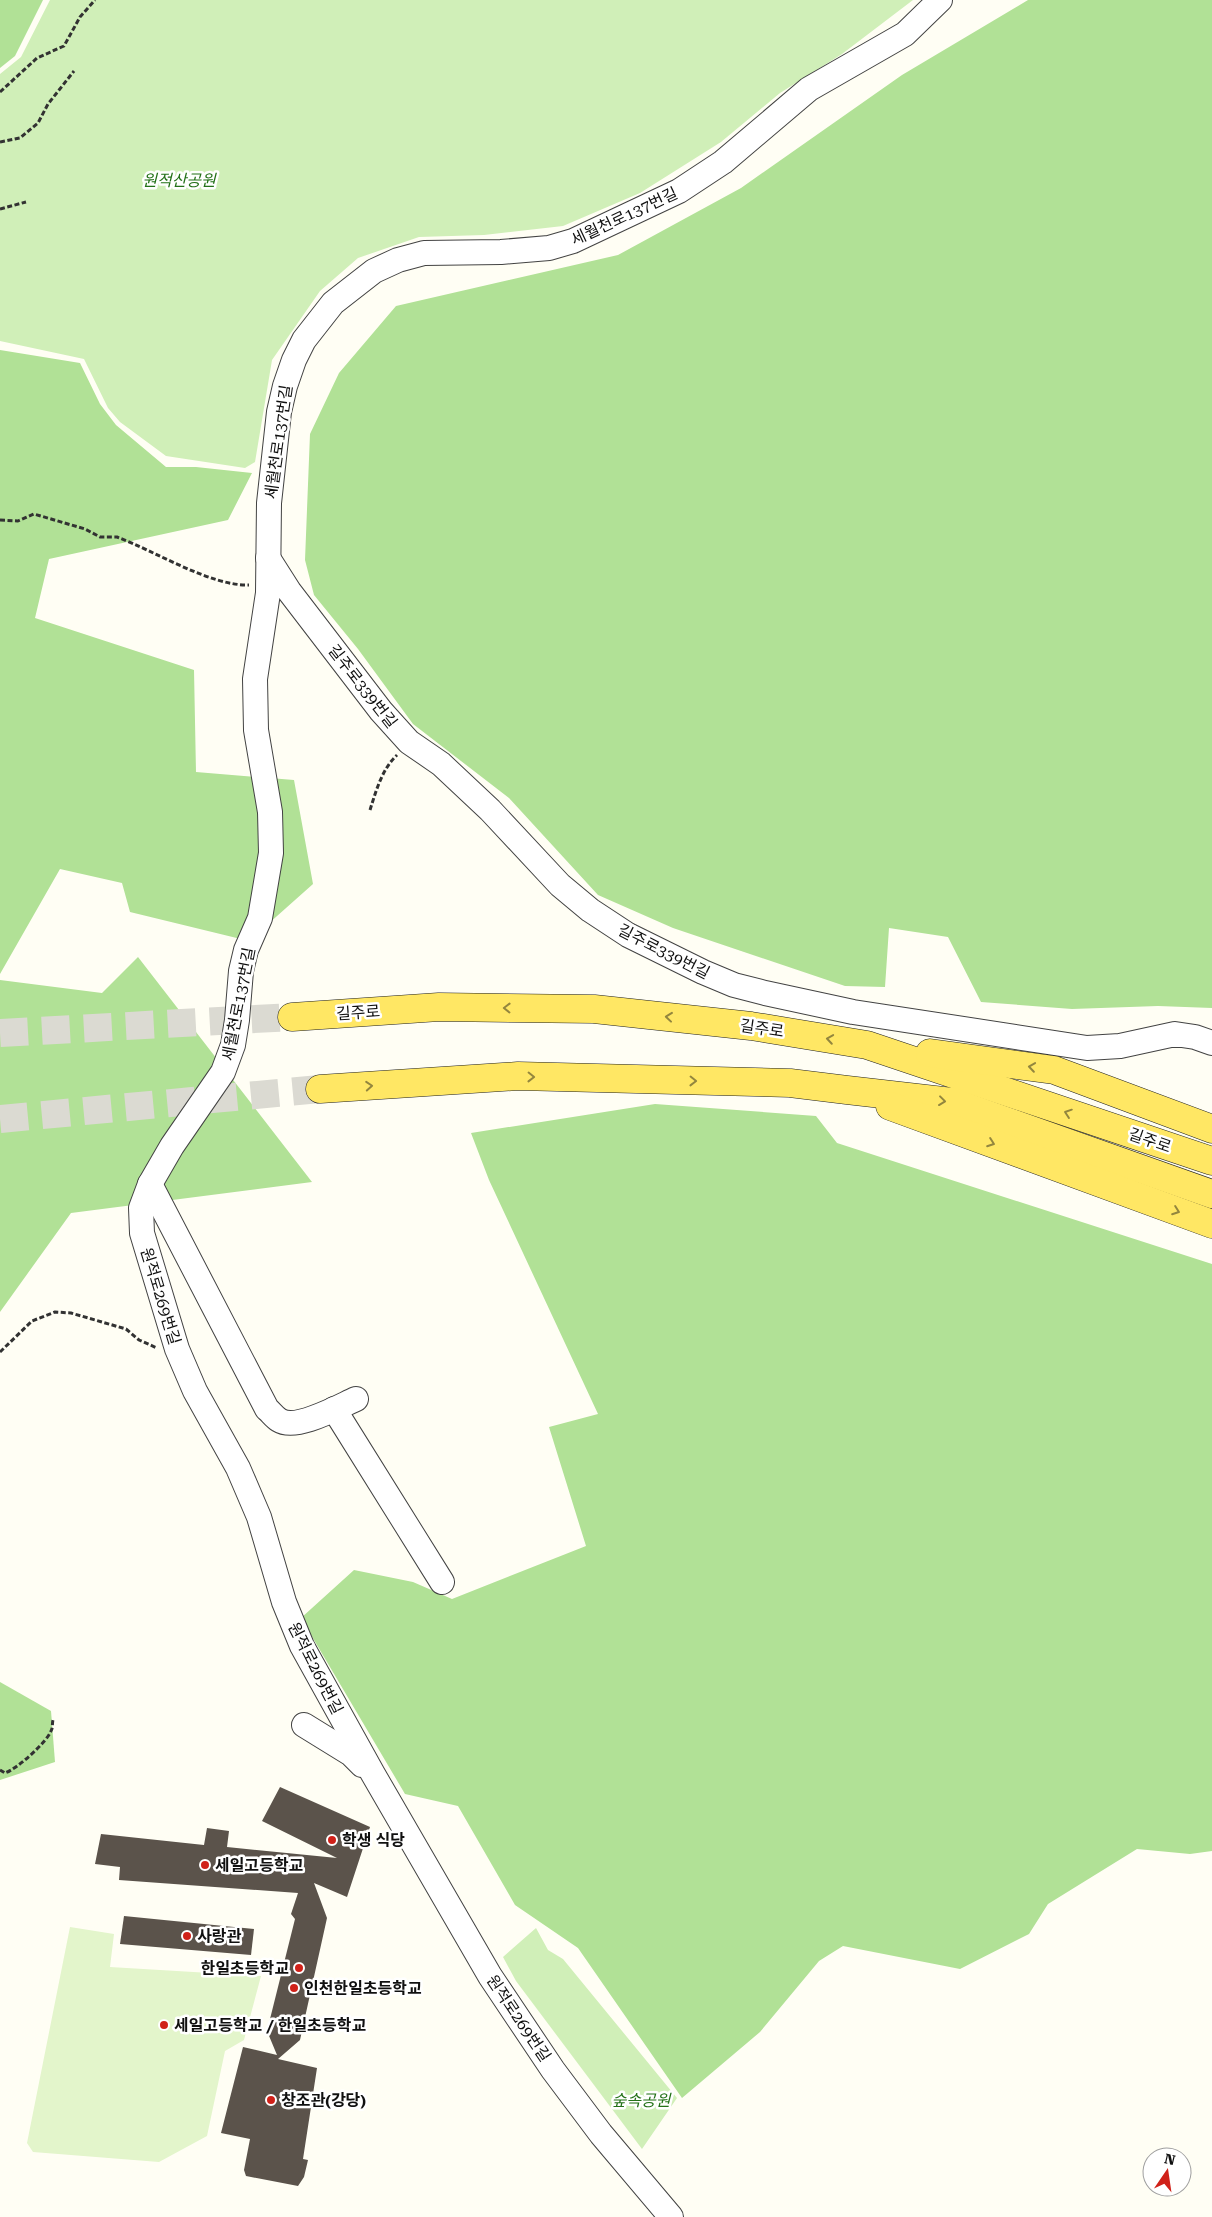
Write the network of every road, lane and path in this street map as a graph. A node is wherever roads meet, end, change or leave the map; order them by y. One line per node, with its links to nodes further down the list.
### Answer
1 (95, 0): 4 (path)
2 (940, 0): 9 (street, 세월천로137번길)
3 (74, 71): 5 (path)
4 (0, 92)
5 (0, 142)
6 (26, 202): 7 (path)
7 (0, 209)
8 (0, 520): 10 (path)
9 (268, 558): 10 (street, 세월천로137번길); 11 (street, 길주로339번길)
10 (268, 583): 16 (street, 세월천로137번길)
11 (419, 748): 12 (path); 14 (street, 길주로339번길)
12 (370, 810)
13 (292, 1017): 15 (main road, 길주로, one-way to 13)
14 (1212, 1044)
15 (867, 1045): 19 (main road, one-way to 15); 20 (main road, 길주로, one-way to 15)
16 (224, 1072): 21 (street, 원적로269번길)
17 (320, 1089): 18 (main road, 길주로, one-way to 18)
18 (847, 1090): 22 (main road, 길주로, one-way to 22); 23 (main road, one-way to 23)
19 (1212, 1129)
20 (1212, 1161)
21 (150, 1184): 24 (street, 원적로269번길); 26 (street)
22 (1212, 1194)
23 (1212, 1224)
24 (177, 1349): 25 (path); 30 (street, 원적로269번길)
25 (0, 1352)
26 (442, 1582)
27 (53, 1720): 29 (path)
28 (304, 1725): 30 (street)
29 (0, 1770)
30 (373, 1774): 31 (street, 원적로269번길)
31 (671, 2217)

